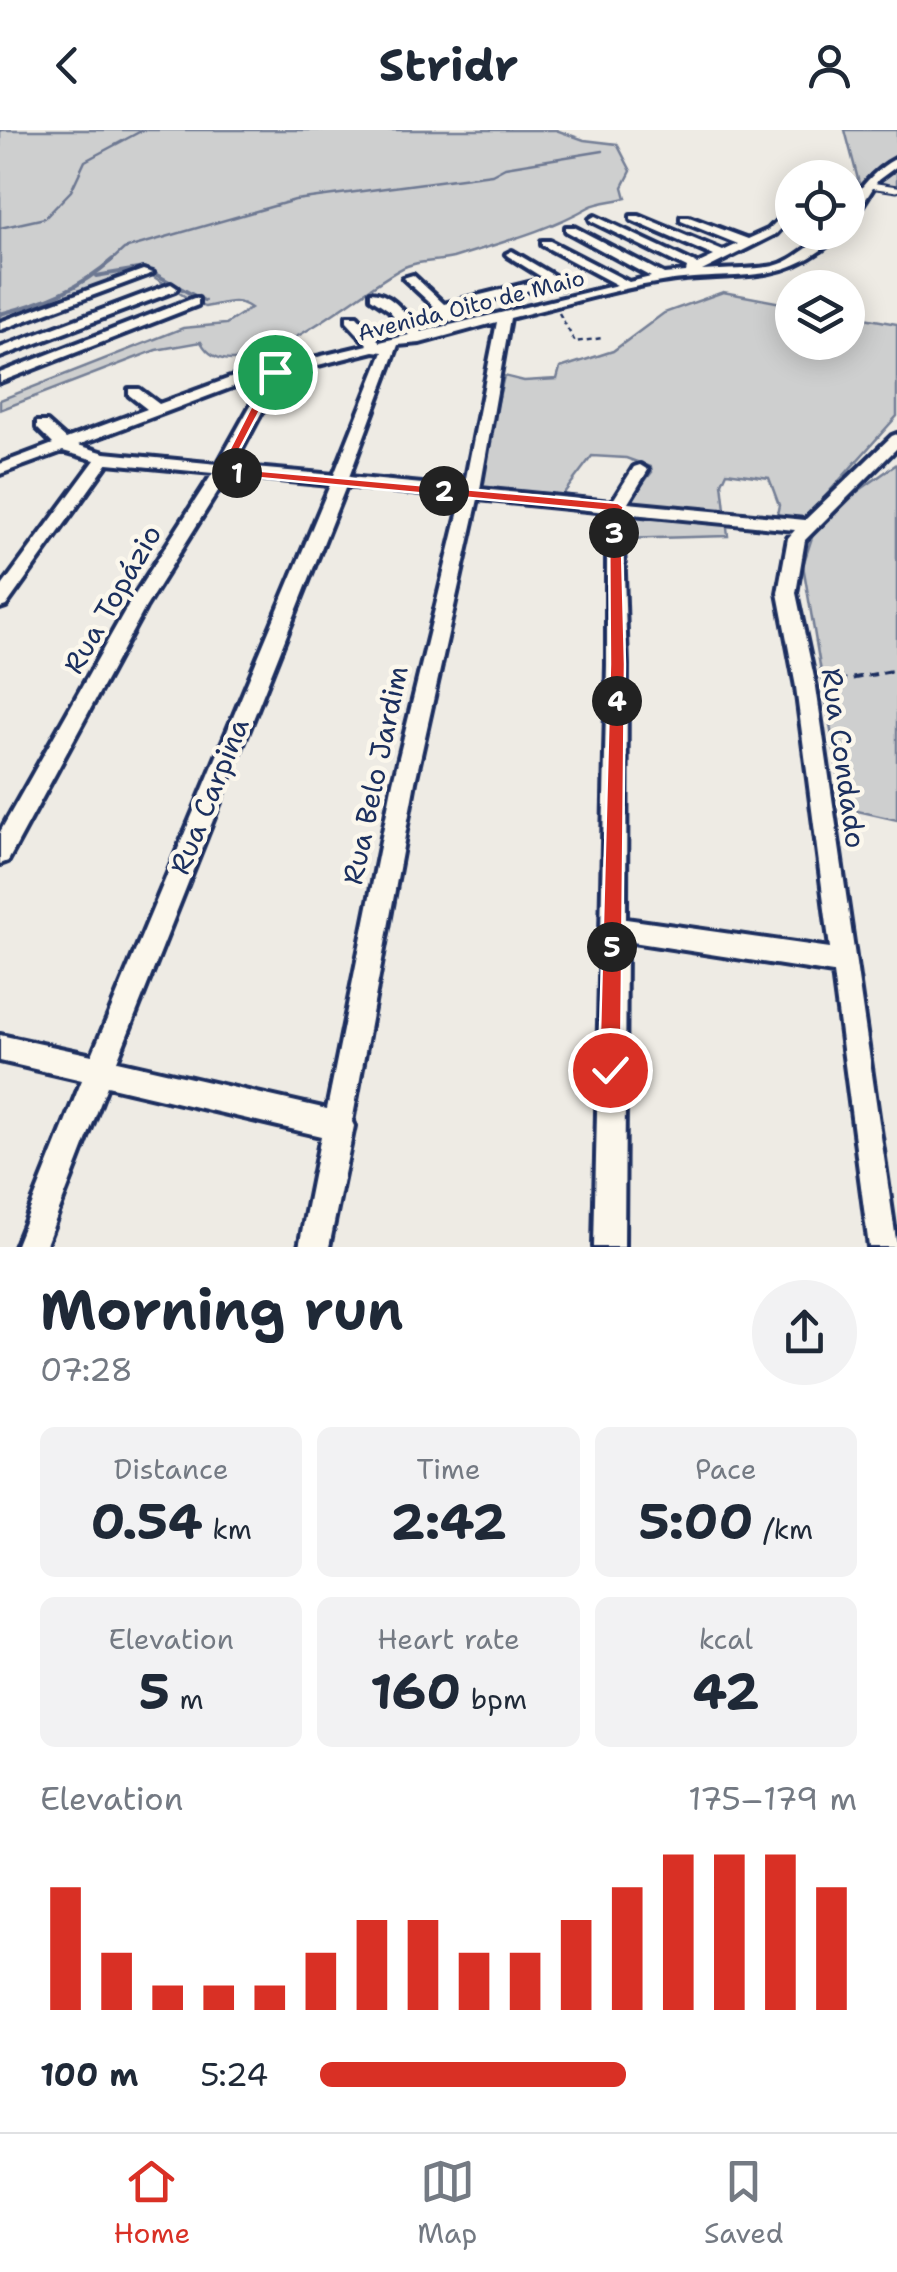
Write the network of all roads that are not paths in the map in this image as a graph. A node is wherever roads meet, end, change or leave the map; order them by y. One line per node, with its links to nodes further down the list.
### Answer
1 (897, 161): 2 (street)
2 (870, 185): 3 (lane); 4 (street)
3 (897, 189)
4 (865, 193)
5 (635, 218): 14 (street)
6 (595, 219): 15 (street)
7 (685, 220): 11 (street)
8 (775, 226): 11 (street)
9 (570, 229): 17 (street)
10 (546, 243): 20 (street)
11 (749, 244): 14 (street)
12 (815, 250): 17 (street, Avenida Oito de Maio)
13 (512, 254): 19 (street)
14 (726, 256): 15 (street)
15 (698, 270): 17 (street)
16 (147, 273): 28 (street)
17 (669, 277): 20 (street, Avenida Oito de Maio)
18 (409, 278): 25 (street)
19 (556, 280): 23 (street); 25 (street)
20 (629, 286): 23 (street, Avenida Oito de Maio)
21 (171, 288): 32 (street)
22 (375, 294): 30 (street)
23 (582, 297): 26 (street, Avenida Oito de Maio)
24 (194, 302): 34 (street)
25 (443, 308): 29 (street)
26 (504, 318): 29 (street, Avenida Oito de Maio); 45 (street, Rua Belo Jardim)
27 (352, 319): 31 (street)
28 (0, 326)
29 (461, 328): 30 (street, Avenida Oito de Maio)
30 (420, 340): 31 (street, Avenida Oito de Maio)
31 (385, 348): 33 (street, Avenida Oito de Maio); 44 (street, Rua Carpina)
32 (0, 352)
33 (275, 372): 36 (street, Avenida Oito de Maio); 43 (street, Rua Topázio)
34 (0, 378)
35 (134, 392): 36 (street)
36 (157, 410): 39 (street, Avenida Oito de Maio)
37 (42, 425): 39 (street)
38 (897, 438): 47 (street, Rua Condado)
39 (64, 446): 40 (street); 41 (street, Avenida Oito de Maio)
40 (104, 458): 43 (street); 48 (street)
41 (4, 462)
42 (640, 470): 46 (street)
43 (222, 471): 44 (street); 49 (street, Rua Topázio)
44 (340, 483): 45 (street); 53 (street, Rua Carpina)
45 (471, 494): 46 (street); 54 (street, Rua Belo Jardim)
46 (618, 507): 47 (street); 50 (street)
47 (808, 526): 51 (street, Rua Condado)
48 (0, 602)
49 (0, 854)
50 (612, 928): 51 (street); 57 (street)
51 (842, 962): 58 (street, Rua Condado)
52 (0, 1048): 53 (street)
53 (98, 1070): 54 (street); 55 (street, Rua Carpina)
54 (340, 1126): 56 (street, Rua Belo Jardim)
55 (30, 1247)
56 (314, 1247)
57 (608, 1247)
58 (884, 1247)

